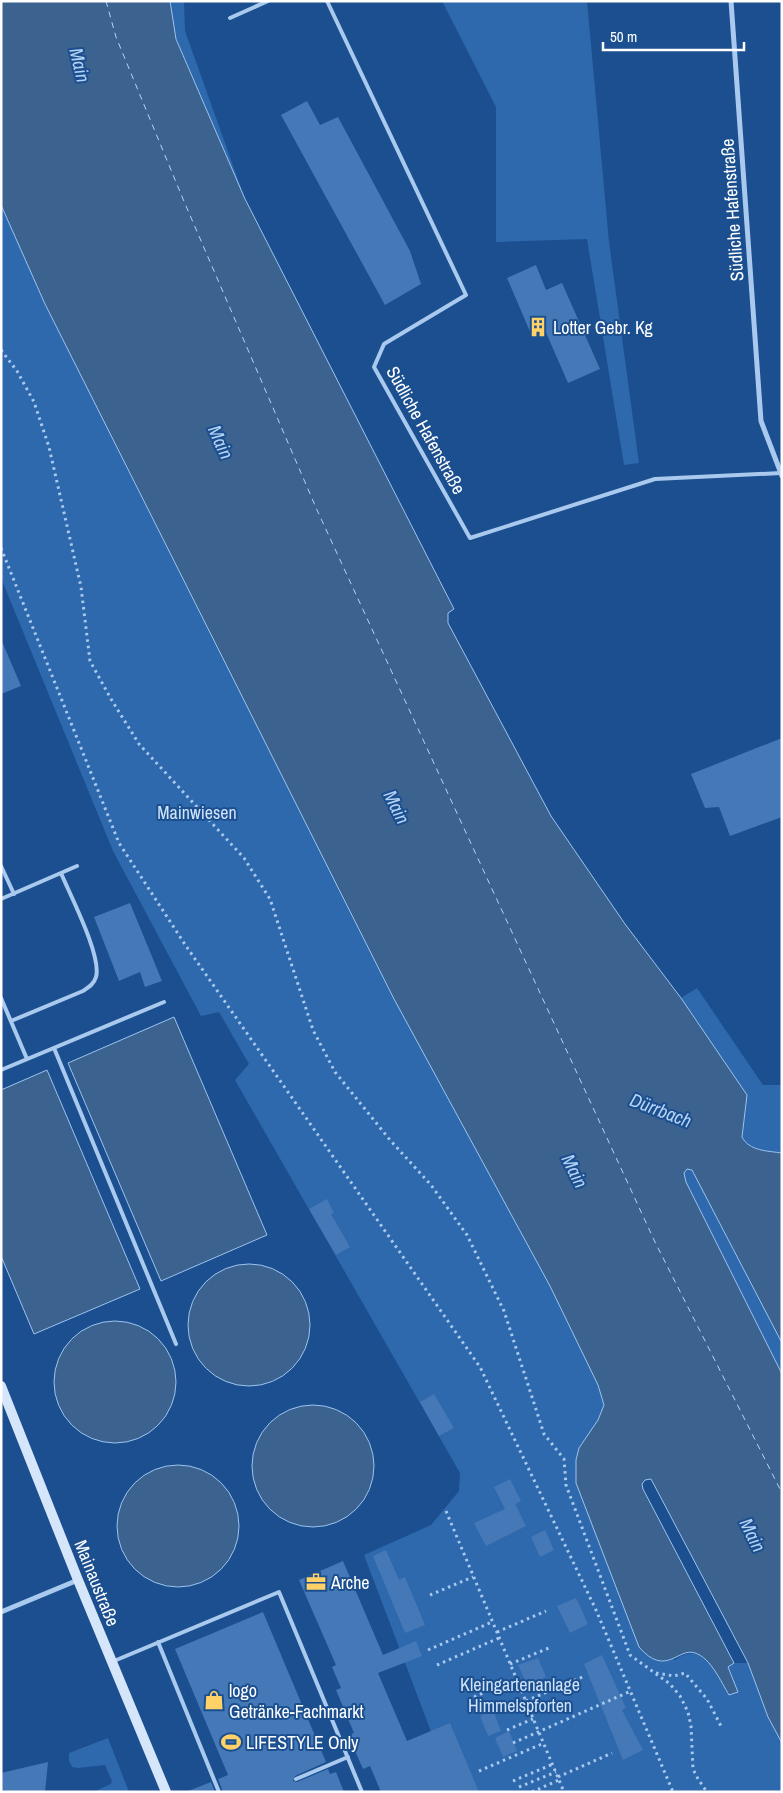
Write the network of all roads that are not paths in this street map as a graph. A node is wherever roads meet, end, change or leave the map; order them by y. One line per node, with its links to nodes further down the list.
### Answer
1 (268, 1): 4 (lane)
2 (327, 1): 5 (lane, Südliche Hafenstraße)
3 (730, 1): 5 (street, Südliche Hafenstraße)
4 (230, 18)
5 (781, 474)
6 (1, 866): 9 (lane)
7 (77, 866): 8 (lane)
8 (61, 874): 9 (lane); 13 (lane)
9 (14, 894): 10 (lane)
10 (1, 899)
11 (1, 998): 13 (lane)
12 (164, 1002): 14 (lane)
13 (11, 1021): 15 (lane)
14 (54, 1048): 15 (lane); 17 (lane)
15 (27, 1059): 16 (lane)
16 (1, 1070)
17 (176, 1344)
18 (1, 1386): 19 (main road, Mainaustraße)
19 (78, 1580): 20 (street); 22 (main road, Mainaustraße)
20 (1, 1612)
21 (158, 1642): 22 (lane); 23 (lane); 26 (lane)
22 (112, 1662): 25 (main road, Mainaustraße)
23 (348, 1758): 24 (lane); 27 (lane)
24 (296, 1779)
25 (166, 1792)
26 (219, 1792)
27 (362, 1792)

